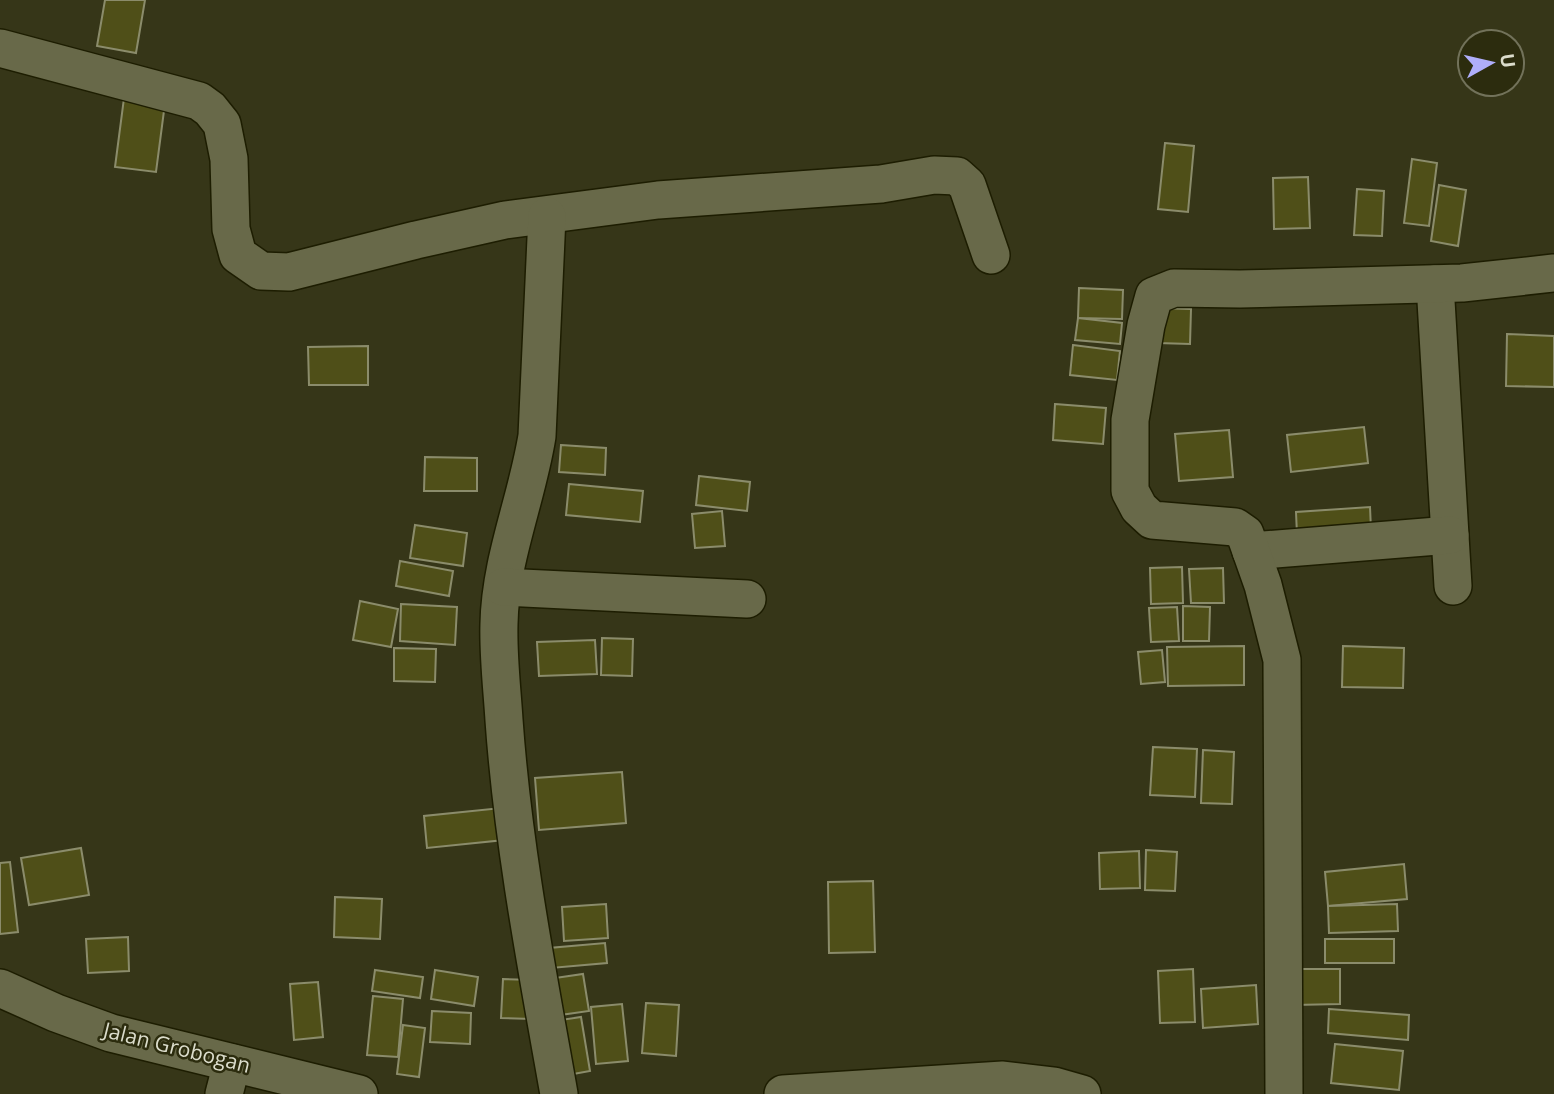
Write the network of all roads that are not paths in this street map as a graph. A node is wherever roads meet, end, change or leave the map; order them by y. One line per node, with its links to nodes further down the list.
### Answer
1 (0, 48): 2 (street)
2 (547, 216): 3 (street); 9 (street)
3 (991, 255)
4 (1554, 273): 5 (street)
5 (1435, 284): 6 (street); 7 (street)
6 (1450, 535): 7 (street); 8 (street)
7 (1251, 551): 18 (street)
8 (1454, 586)
9 (503, 587): 10 (street); 15 (street)
10 (747, 599)
11 (0, 988): 12 (street, Jalan Grobogan)
12 (228, 1078): 14 (street, Jalan Grobogan)
13 (902, 1090): 16 (street); 17 (street)
14 (359, 1094)
15 (559, 1094)
16 (783, 1094)
17 (1083, 1094)
18 (1284, 1094)

